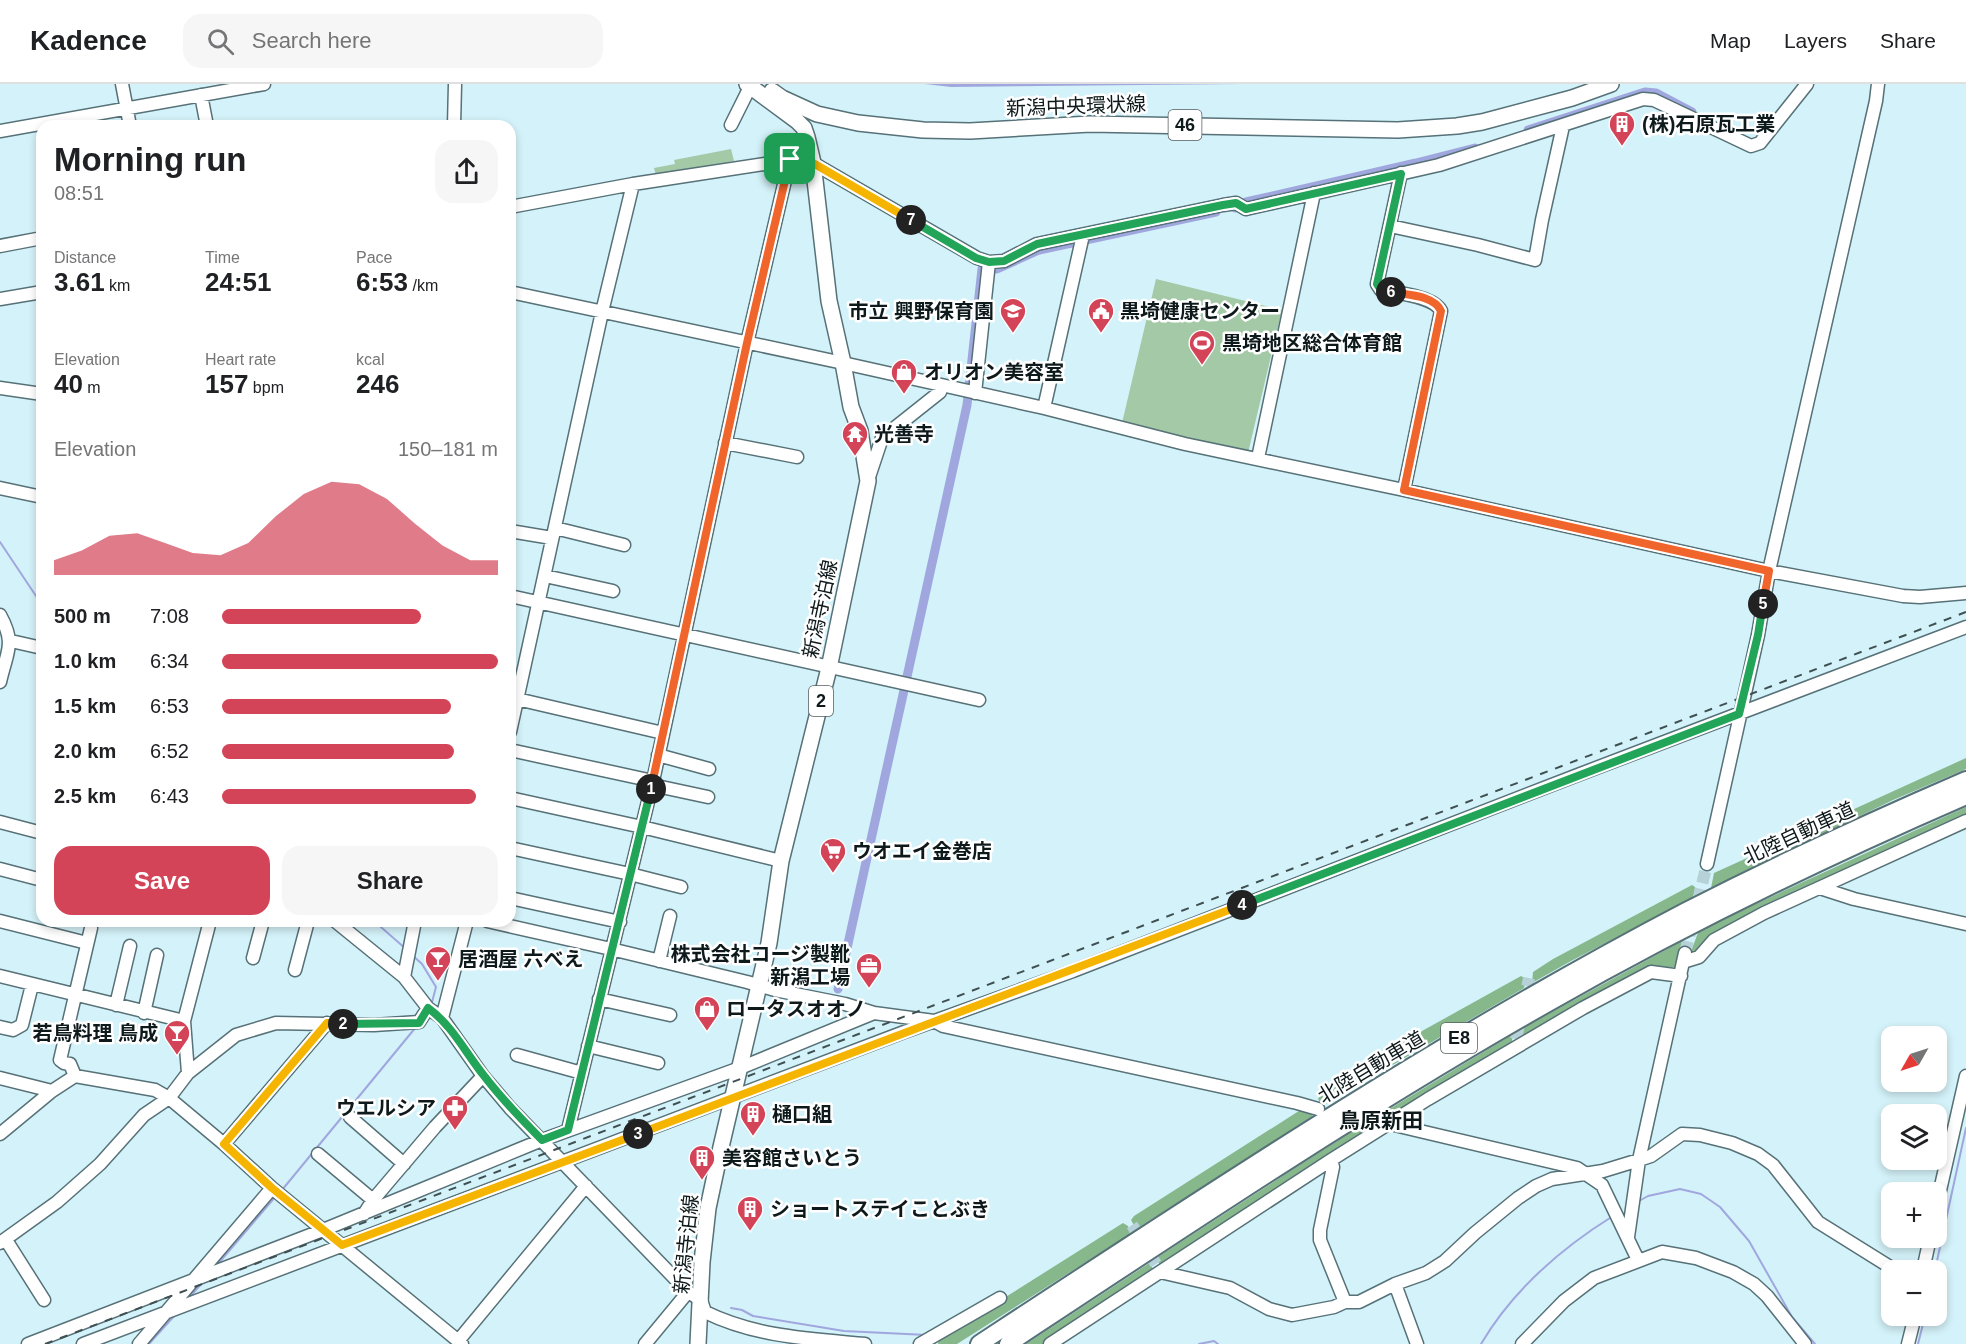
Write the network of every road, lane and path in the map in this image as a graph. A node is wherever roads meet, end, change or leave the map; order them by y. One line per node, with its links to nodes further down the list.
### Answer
1 (122, 84): 9 (street)
2 (264, 84): 8 (street)
3 (455, 84): 13 (street)
4 (1611, 84): 7 (main road, 新潟中央環状線 / 46)
5 (1807, 84): 16 (street)
6 (1878, 84): 50 (street)
7 (753, 85): 15 (street); 19 (main road, 新潟寺泊線 / 2)
8 (201, 95): 9 (street); 12 (street)
9 (127, 108): 10 (street); 11 (street)
10 (61, 120)
11 (129, 120)
12 (206, 120)
13 (454, 120)
14 (36, 124): 17 (street)
15 (731, 124)
16 (1563, 126): 20 (street); 24 (street)
17 (0, 131)
18 (790, 159): 19 (street); 21 (street); 33 (street)
19 (813, 163): 28 (street); 34 (main road, 新潟寺泊線 / 2)
20 (1401, 174): 22 (street); 24 (street)
21 (633, 184): 23 (street); 32 (street)
22 (1314, 193): 25 (street); 42 (street)
23 (516, 206)
24 (1390, 226): 45 (street)
25 (1083, 235): 28 (street); 39 (street)
26 (36, 239): 27 (street)
27 (0, 246)
28 (989, 262): 38 (street)
29 (36, 293): 31 (street)
30 (516, 293): 32 (street)
31 (0, 299)
32 (602, 312): 33 (street); 48 (street)
33 (747, 343): 34 (street); 40 (street)
34 (843, 363): 35 (street); 43 (main road, 新潟寺泊線 / 2)
35 (942, 386): 38 (street); 43 (street)
36 (0, 388): 37 (street)
37 (36, 393)
38 (975, 393): 39 (street)
39 (1044, 408): 42 (street)
40 (725, 443): 41 (street); 58 (street)
41 (797, 456)
42 (1258, 458): 45 (street)
43 (868, 482): 61 (main road, 新潟寺泊線 / 2)
44 (0, 488): 46 (street)
45 (1404, 490): 50 (street)
46 (36, 496)
47 (516, 531): 48 (street)
48 (553, 533): 49 (street); 51 (street)
49 (624, 545)
50 (1769, 571): 53 (street); 66 (street)
51 (545, 576): 52 (street); 55 (street)
52 (613, 591)
53 (1964, 596)
54 (516, 597): 55 (street)
55 (539, 603): 58 (street); 63 (street)
56 (0, 615): 59 (street)
57 (1966, 627): 66 (street)
58 (685, 635): 61 (street); 67 (street)
59 (11, 641): 60 (street); 62 (street)
60 (36, 647)
61 (830, 668): 65 (street); 81 (main road, 新潟寺泊線 / 2)
62 (0, 682)
63 (516, 692)
64 (516, 696): 67 (street)
65 (979, 700)
66 (1739, 714): 82 (street); 122 (street)
67 (663, 733): 69 (street)
68 (516, 751): 72 (street)
69 (658, 755): 70 (street); 72 (street)
70 (709, 769)
71 (1966, 780): 179 (highway, 北陸自動車道 / E8)
72 (652, 783): 74 (street); 78 (street)
73 (1966, 796): 180 (highway, 北陸自動車道 / E8)
74 (708, 797)
75 (516, 799): 78 (street)
76 (1966, 821): 87 (street)
77 (0, 822): 79 (street)
78 (642, 827): 81 (street); 84 (street)
79 (36, 831)
80 (516, 849): 84 (street)
81 (781, 861): 112 (main road, 新潟寺泊線 / 2)
82 (1707, 864)
83 (0, 869): 85 (street)
84 (630, 874): 86 (street); 91 (street)
85 (36, 878)
86 (681, 887)
87 (1820, 888): 92 (street); 109 (street)
88 (516, 899): 91 (street)
89 (670, 916): 106 (street)
90 (0, 921): 101 (street)
91 (620, 922): 103 (street)
92 (1966, 924)
93 (206, 927): 121 (street)
94 (261, 927): 105 (street)
95 (307, 927): 107 (street)
96 (342, 927): 110 (street)
97 (414, 927): 110 (street)
98 (465, 927): 120 (street)
99 (514, 927): 103 (street)
100 (91, 928): 101 (street)
101 (87, 943): 113 (street)
102 (130, 946): 115 (street)
103 (611, 949): 106 (street); 114 (street)
104 (157, 956): 117 (street)
105 (253, 958)
106 (659, 960): 112 (street)
107 (296, 970)
108 (0, 976): 111 (street)
109 (1681, 976): 140 (street); 147 (street)
110 (404, 977): 116 (street)
111 (32, 985): 113 (street); 124 (street)
112 (759, 987): 118 (street); 128 (main road, 新潟寺泊線 / 2)
113 (76, 994): 115 (street); 131 (street)
114 (599, 999): 119 (street); 125 (street)
115 (116, 1005): 117 (street)
116 (428, 1008): 120 (street); 123 (street)
117 (144, 1012): 121 (street)
118 (874, 1012): 122 (street); 128 (street)
119 (670, 1016)
120 (442, 1018): 132 (street)
121 (184, 1021): 129 (street)
122 (934, 1021): 137 (street); 138 (street)
123 (327, 1023): 129 (street); 144 (street)
124 (0, 1027)
125 (588, 1046): 127 (street); 130 (street)
126 (517, 1055): 130 (street)
127 (658, 1063)
128 (740, 1068): 137 (main road, 新潟寺泊線 / 2); 141 (street)
129 (188, 1073): 136 (street)
130 (582, 1073): 141 (street)
131 (75, 1076): 135 (street); 136 (street)
132 (483, 1076): 143 (street); 149 (street)
133 (1966, 1076): 151 (street)
134 (0, 1078): 135 (street)
135 (52, 1091): 142 (street)
136 (169, 1098): 144 (street); 158 (street)
137 (732, 1098): 148 (street); 165 (main road, 新潟寺泊線 / 2)
138 (1318, 1109)
139 (350, 1117): 149 (street)
140 (1384, 1121): 146 (street); 150 (street)
141 (568, 1130): 143 (street)
142 (1, 1132)
143 (542, 1140): 148 (street); 155 (street)
144 (224, 1144): 153 (street)
145 (318, 1154): 154 (street)
146 (1331, 1160): 162 (street); 168 (street)
147 (1639, 1160): 150 (street); 157 (street); 161 (street)
148 (562, 1163): 152 (street); 159 (street)
149 (404, 1164): 154 (street)
150 (1586, 1174): 157 (street); 164 (street)
151 (1942, 1182)
152 (586, 1186): 165 (street); 171 (street)
153 (272, 1188): 156 (street); 163 (street)
154 (373, 1200): 155 (street)
155 (364, 1214): 156 (street)
156 (323, 1230): 159 (street); 163 (street)
157 (1628, 1237): 160 (street)
158 (3, 1242): 167 (street)
159 (342, 1245): 169 (street); 171 (street)
160 (1638, 1260): 183 (street); 184 (street)
161 (1881, 1261)
162 (1158, 1268): 168 (street); 181 (street)
163 (196, 1278): 169 (street); 172 (street)
164 (1395, 1284): 168 (street); 182 (street)
165 (694, 1296): 175 (street); 176 (main road, 新潟寺泊線 / 2); 177 (street)
166 (1000, 1298): 178 (street)
167 (44, 1300)
168 (1345, 1302)
169 (168, 1311): 173 (street); 174 (street)
170 (1912, 1326): 185 (street)
171 (460, 1342)
172 (28, 1344)
173 (83, 1344)
174 (139, 1344)
175 (645, 1344)
176 (698, 1344)
177 (865, 1344)
178 (920, 1344)
179 (979, 1344)
180 (1008, 1344)
181 (1050, 1344)
182 (1417, 1344)
183 (1522, 1344)
184 (1805, 1344)
185 (1908, 1344)

